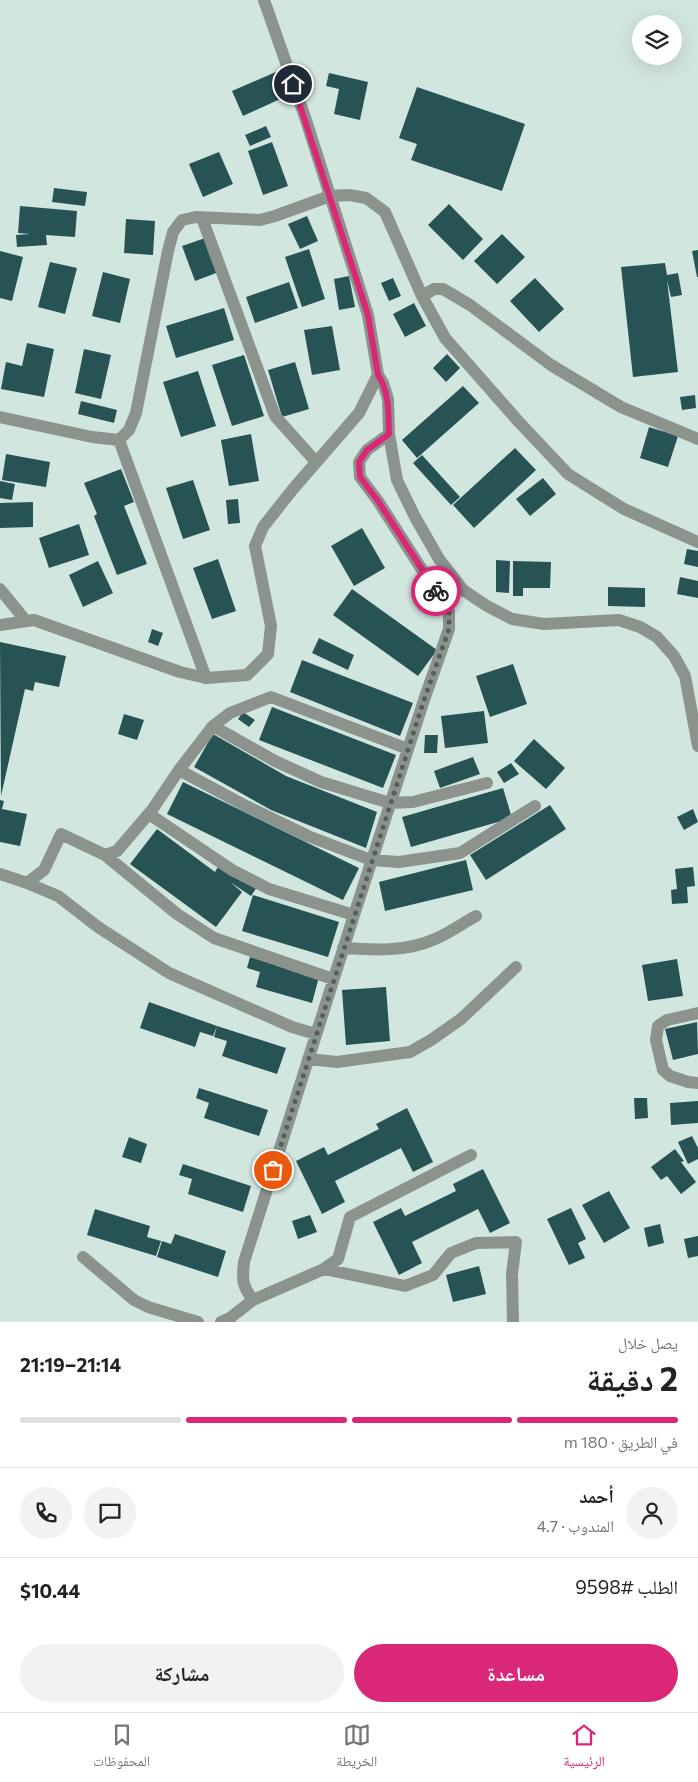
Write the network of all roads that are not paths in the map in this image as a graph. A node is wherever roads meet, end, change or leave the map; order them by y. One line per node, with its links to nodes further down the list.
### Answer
1 (264, 0): 2 (street)
2 (330, 196): 3 (street); 4 (street); 5 (street)
3 (202, 218): 9 (street); 10 (street)
4 (422, 296): 8 (street); 11 (street)
5 (378, 375): 7 (street); 10 (street)
6 (0, 417): 9 (street)
7 (389, 434): 17 (street); 18 (street)
8 (698, 439)
9 (119, 440): 15 (street)
10 (316, 462): 15 (street)
11 (698, 542)
12 (0, 589): 13 (street)
13 (26, 621): 14 (street); 15 (street)
14 (0, 625)
15 (206, 678)
16 (213, 726): 18 (street); 19 (street); 21 (street)
17 (698, 746)
18 (408, 749): 21 (street)
19 (179, 770): 23 (street); 25 (street)
20 (487, 783): 21 (street)
21 (390, 803): 25 (street)
22 (535, 806): 25 (street)
23 (149, 814): 24 (street); 28 (street)
24 (105, 855): 27 (street); 32 (street)
25 (371, 860): 28 (street)
26 (0, 874): 27 (street)
27 (27, 883): 34 (street)
28 (354, 915): 30 (street)
29 (476, 916): 30 (street)
30 (343, 948): 32 (street)
31 (516, 968): 35 (street)
32 (333, 979): 34 (street)
33 (698, 1013): 36 (street)
34 (316, 1034): 35 (street)
35 (308, 1058): 40 (street)
36 (698, 1082)
37 (471, 1155): 39 (street)
38 (83, 1257): 41 (street)
39 (324, 1269): 40 (street); 43 (street)
40 (253, 1300): 42 (street)
41 (198, 1322)
42 (221, 1322)
43 (513, 1322)

